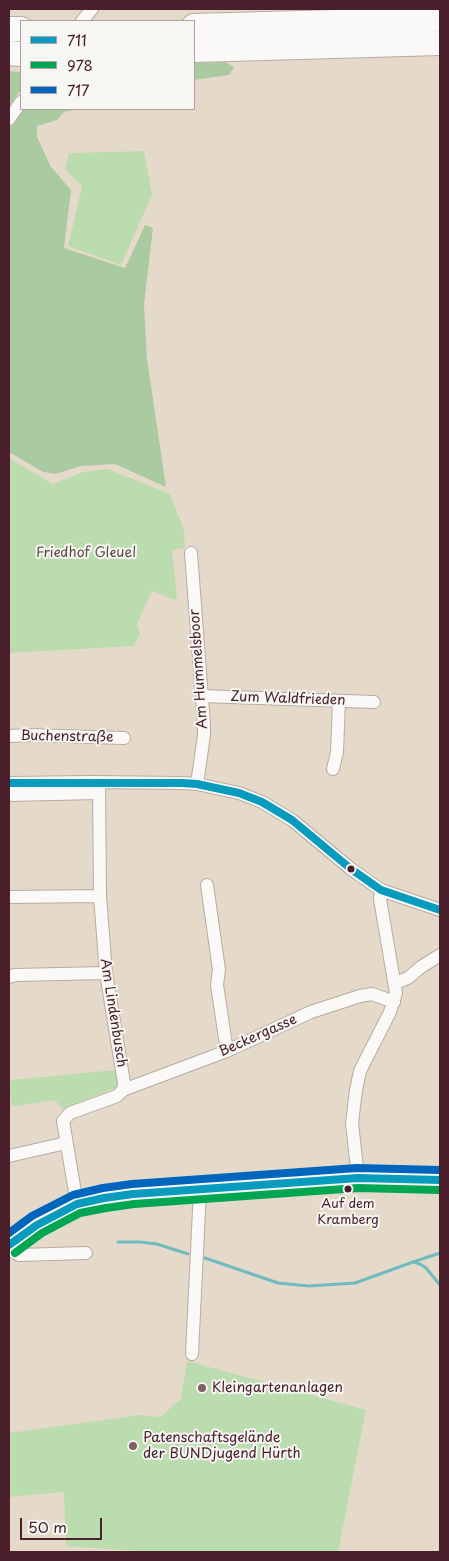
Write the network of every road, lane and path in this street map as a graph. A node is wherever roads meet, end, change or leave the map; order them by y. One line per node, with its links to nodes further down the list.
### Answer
1 (92, 9): 3 (street)
2 (440, 19): 4 (highway)
3 (83, 20)
4 (195, 26)
5 (440, 43): 6 (highway)
6 (195, 50)
7 (20, 103): 8 (street)
8 (9, 119)
9 (192, 553): 10 (street, Am Hummelsboor)
10 (202, 696): 11 (street, Zum Waldfrieden); 17 (street, Am Hummelsboor)
11 (338, 700): 12 (street, Zum Waldfrieden); 15 (street)
12 (374, 702)
13 (9, 736): 14 (street, Buchenstraße)
14 (124, 738)
15 (333, 769)
16 (9, 783): 18 (street)
17 (197, 784): 18 (street); 21 (street)
18 (98, 787): 19 (street); 22 (street, Am Lindenbusch)
19 (9, 795)
20 (207, 885): 30 (street)
21 (382, 890): 24 (street); 28 (street)
22 (100, 896): 23 (street); 26 (street, Am Lindenbusch)
23 (9, 897)
24 (440, 910)
25 (440, 955): 28 (street)
26 (106, 973): 27 (street); 31 (street, Am Lindenbusch)
27 (9, 977)
28 (395, 983): 29 (street)
29 (394, 1002): 30 (street, Beckergasse); 34 (street)
30 (226, 1051): 31 (street, Beckergasse)
31 (122, 1090): 32 (street)
32 (66, 1144): 33 (street); 37 (street)
33 (9, 1156)
34 (358, 1178): 35 (street); 36 (street)
35 (440, 1180)
36 (200, 1189): 37 (street); 40 (street)
37 (77, 1204): 38 (street)
38 (9, 1245): 39 (street)
39 (86, 1253)
40 (192, 1354)

